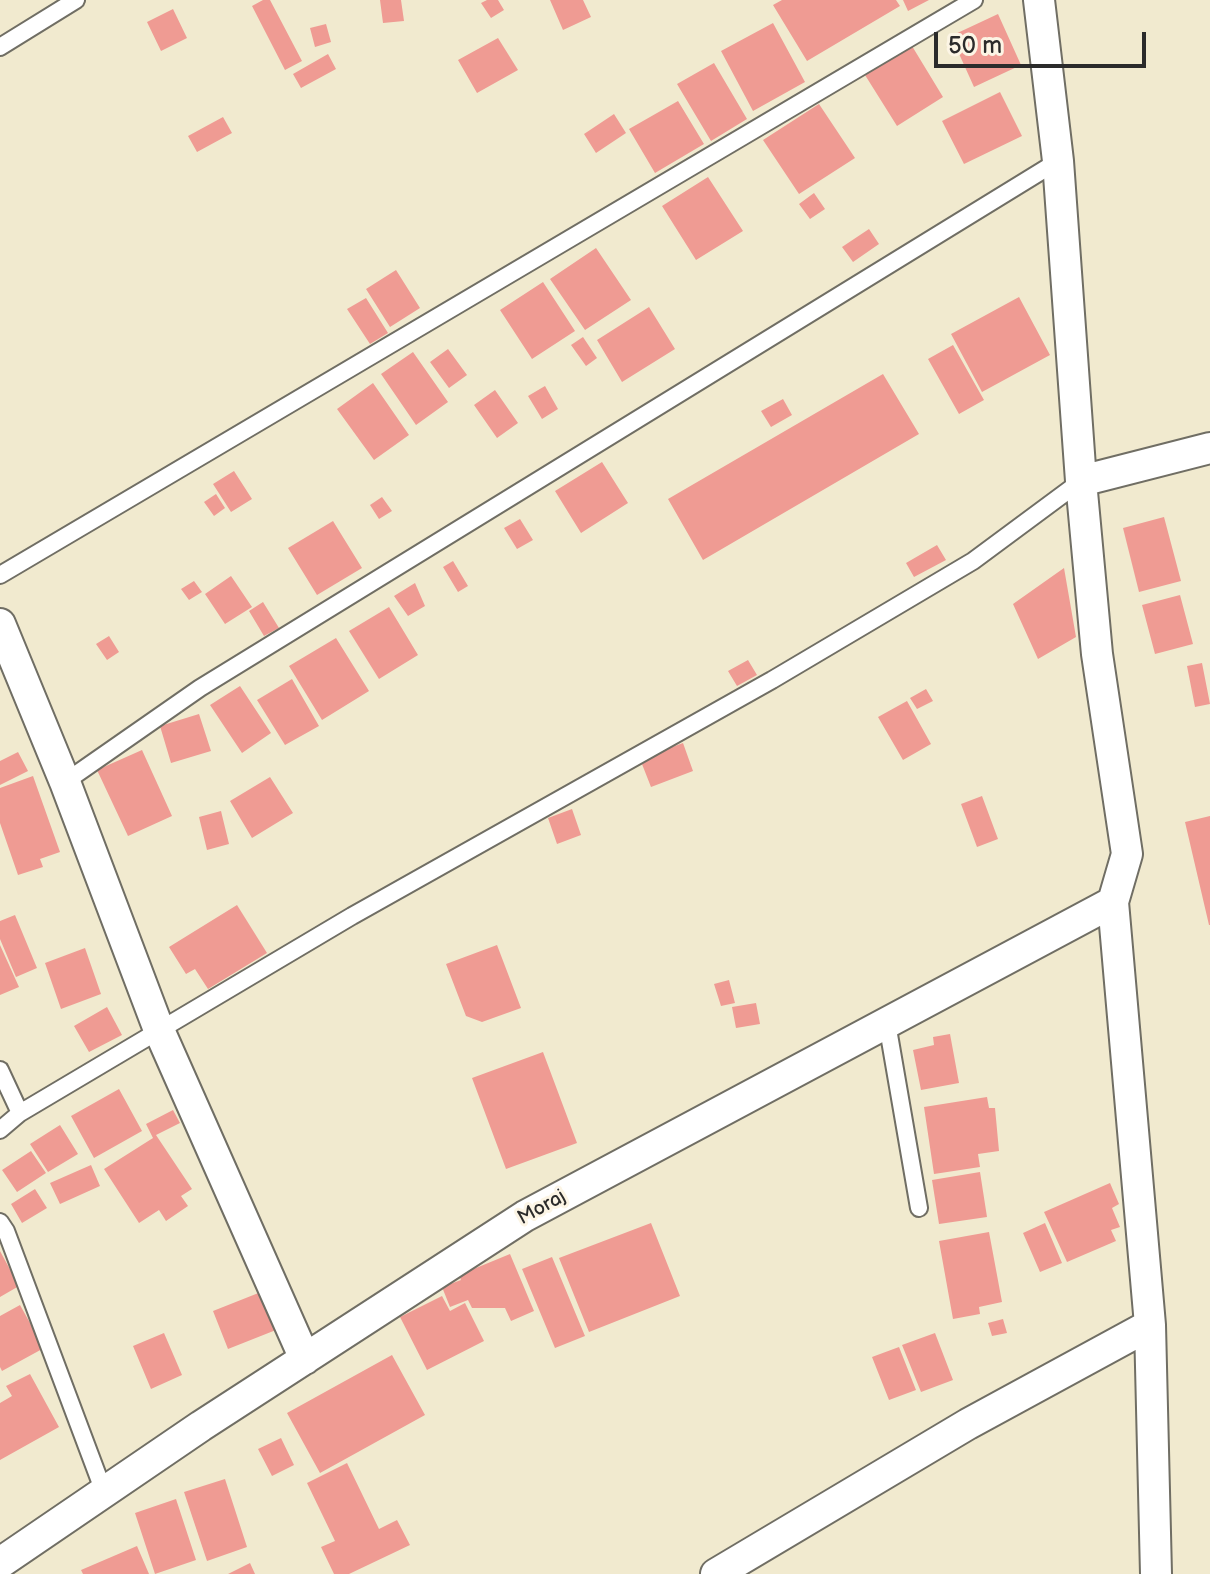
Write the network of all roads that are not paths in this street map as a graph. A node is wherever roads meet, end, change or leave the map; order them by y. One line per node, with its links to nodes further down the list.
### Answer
1 (76, 0): 4 (lane)
2 (974, 0): 8 (lane)
3 (1039, 0): 5 (street)
4 (0, 47)
5 (1058, 161): 7 (street); 10 (lane)
6 (1210, 448): 7 (street)
7 (1081, 481): 11 (street); 13 (lane)
8 (0, 575)
9 (0, 624): 10 (street)
10 (65, 782): 13 (street)
11 (1113, 902): 12 (street, Moraj); 19 (street)
12 (887, 1023): 17 (lane); 20 (street, Moraj)
13 (159, 1030): 15 (lane); 20 (street)
14 (0, 1070): 15 (lane)
15 (20, 1113): 16 (lane)
16 (0, 1130)
17 (919, 1208)
18 (0, 1222): 21 (lane)
19 (1150, 1325): 23 (street); 24 (street)
20 (305, 1359): 21 (street, Moraj)
21 (104, 1492): 22 (street, Moraj)
22 (0, 1563)
23 (716, 1574)
24 (1156, 1574)

